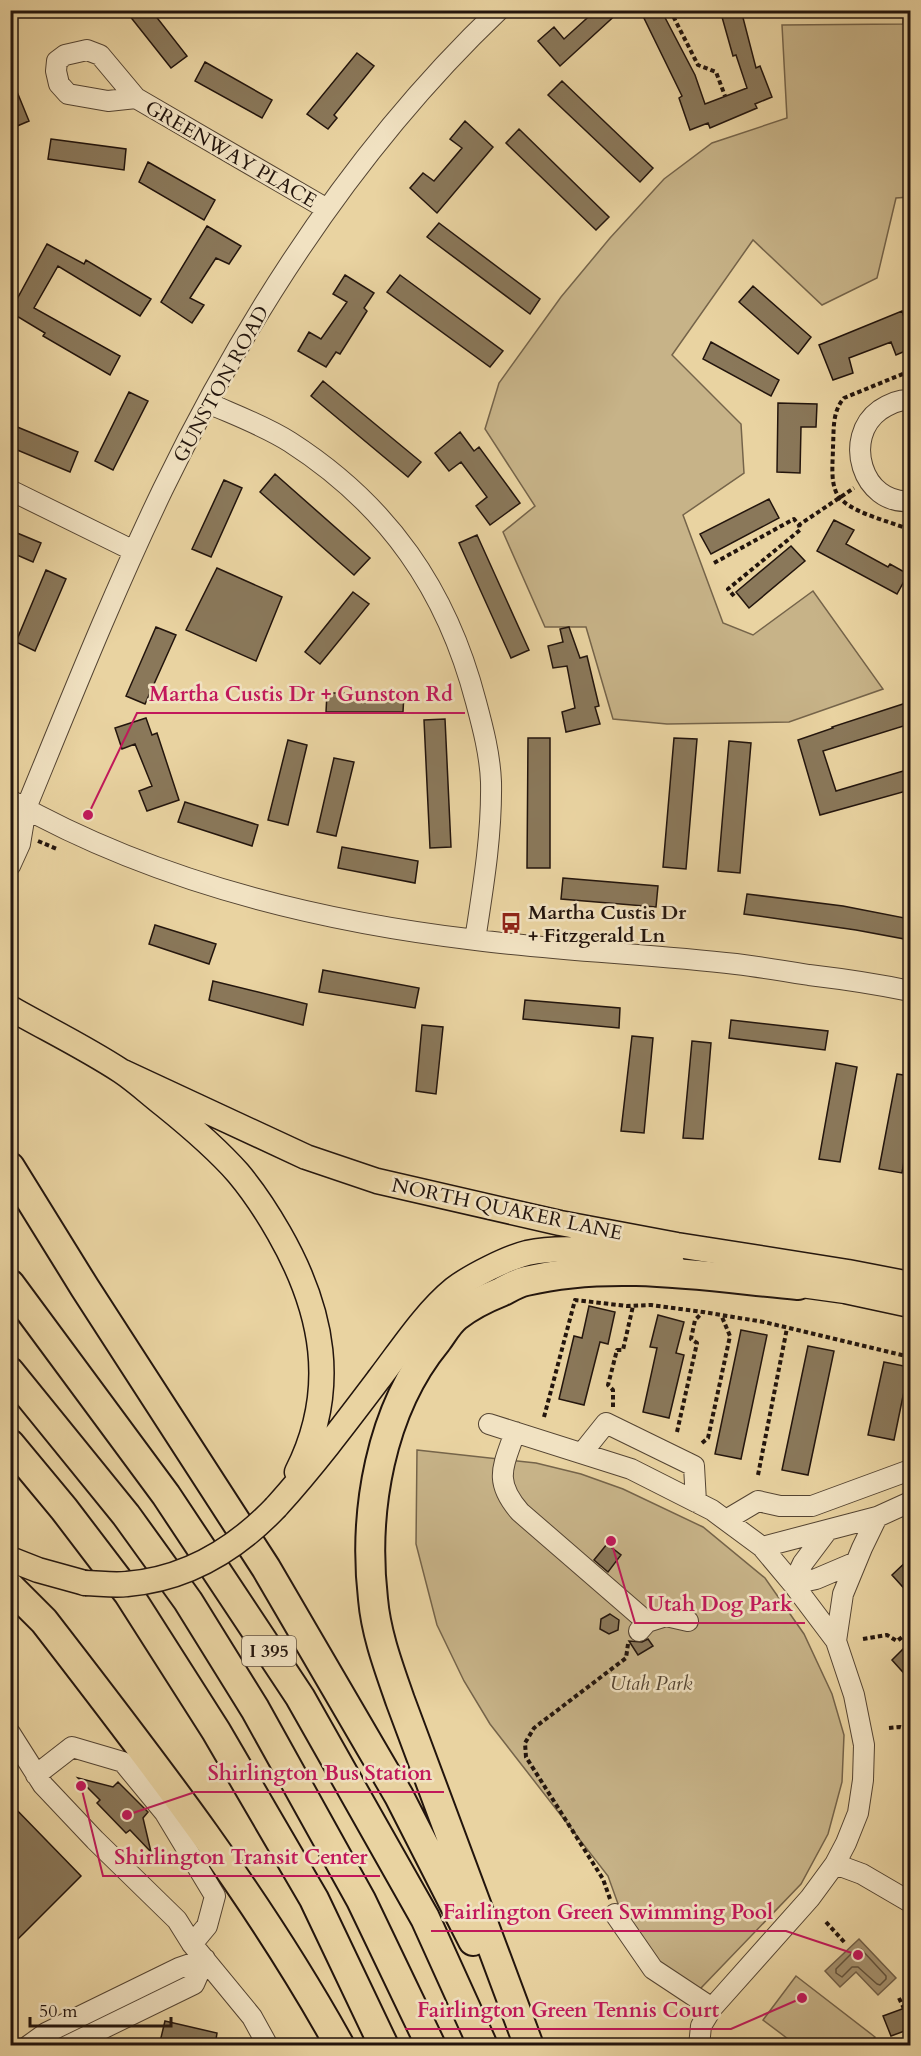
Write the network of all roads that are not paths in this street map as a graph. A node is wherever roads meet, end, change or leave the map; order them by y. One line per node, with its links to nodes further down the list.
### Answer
1 (499, 10): 3 (street, GUNSTON ROAD)
2 (136, 99): 3 (street, GREENWAY PLACE)
3 (327, 210): 5 (street, GUNSTON ROAD)
4 (910, 400): 7 (street)
5 (208, 403): 8 (street, GUNSTON ROAD); 12 (street)
6 (10, 490): 8 (street)
7 (910, 501)
8 (135, 550): 9 (street, GUNSTON ROAD)
9 (18, 804): 10 (street, GUNSTON ROAD); 11 (street, GUNSTON ROAD); 12 (street)
10 (10, 822)
11 (10, 866)
12 (475, 940): 13 (street)
13 (910, 991)
14 (12, 1007): 15 (main road)
15 (123, 1072): 18 (main road, NORTH QUAKER LANE); 30 (main road)
16 (10, 1167): 57 (highway)
17 (10, 1284): 56 (highway, I 395)
18 (910, 1284)
19 (798, 1285): 20 (main road, NORTH QUAKER LANE); 30 (main road, NORTH QUAKER LANE); 58 (highway)
20 (910, 1305)
21 (10, 1372): 55 (highway)
22 (489, 1424): 23 (street)
23 (515, 1432): 25 (street); 39 (street)
24 (10, 1444): 54 (highway)
25 (582, 1453): 28 (street); 28 (street)
26 (910, 1470): 27 (street)
27 (856, 1489): 31 (street); 32 (street)
28 (696, 1502): 32 (street)
29 (910, 1502): 31 (street)
30 (276, 1507): 35 (main road, bridge)
31 (877, 1516): 33 (street); 36 (street)
32 (726, 1520): 34 (street)
33 (827, 1531): 34 (street); 37 (street)
34 (762, 1547): 37 (street)
35 (10, 1559)
36 (856, 1563): 37 (street); 40 (street)
37 (794, 1584): 40 (street)
38 (10, 1587): 53 (highway)
39 (688, 1621)
40 (836, 1641): 44 (street)
41 (10, 1733): 43 (street)
42 (10, 1756): 43 (street)
43 (36, 1775): 47 (street); 47 (street)
44 (836, 1864): 45 (street); 48 (street)
45 (910, 1902)
46 (615, 1914): 48 (street)
47 (199, 1952): 50 (street); 51 (street); 52 (street)
48 (712, 2008): 49 (street)
49 (698, 2042)
50 (28, 2046)
51 (67, 2046)
52 (268, 2046)
53 (340, 2046)
54 (384, 2046)
55 (431, 2046)
56 (483, 2046)
57 (523, 2046)
58 (529, 2046)

